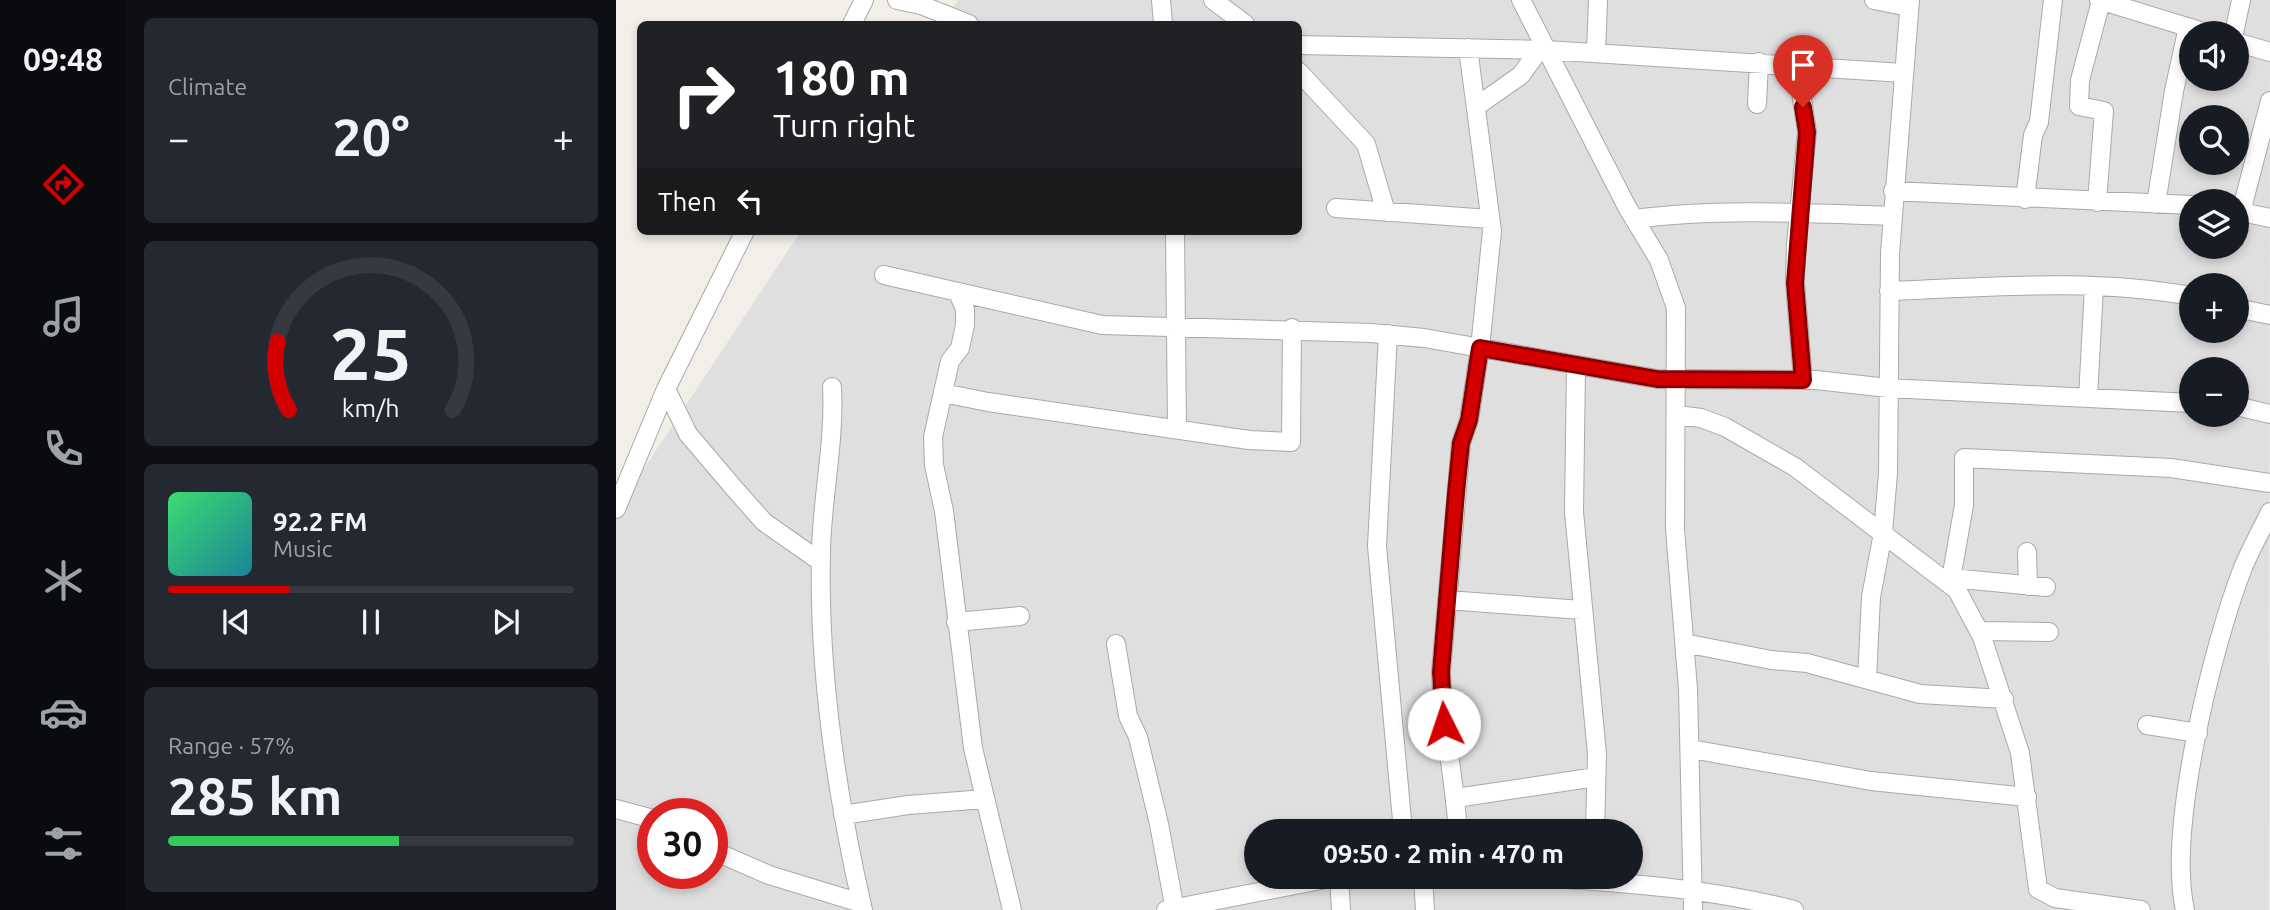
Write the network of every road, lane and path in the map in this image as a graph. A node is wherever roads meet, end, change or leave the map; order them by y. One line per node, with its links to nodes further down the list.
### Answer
1 (886, 0): 11 (street)
2 (897, 0): 14 (street)
3 (1161, 0): 15 (street)
4 (1213, 0): 16 (street)
5 (1521, 0): 22 (street)
6 (1598, 0): 24 (street)
7 (1874, 0): 12 (street)
8 (2053, 0): 35 (street)
9 (2100, 0): 18 (street); 36 (street)
10 (2241, 0): 17 (street)
11 (864, 1): 13 (street)
12 (1910, 3): 28 (street)
13 (854, 21)
14 (961, 21)
15 (1163, 21)
16 (1241, 21)
17 (2237, 21)
18 (2179, 24)
19 (1302, 45): 21 (street)
20 (2249, 46): 23 (street)
21 (1468, 48): 22 (street); 32 (street)
22 (1542, 50): 24 (street); 32 (street); 46 (street)
23 (2270, 52)
24 (1596, 53): 25 (street)
25 (1759, 62): 26 (street); 31 (street)
26 (1797, 65): 28 (street); 41 (street)
27 (2179, 68): 37 (street)
28 (1903, 73): 34 (street)
29 (1302, 75): 40 (street)
30 (2270, 101): 33 (street)
31 (1757, 104)
32 (1477, 106): 45 (street)
33 (2245, 189)
34 (1893, 191): 35 (street); 43 (street)
35 (2025, 199): 36 (street)
36 (2097, 202): 37 (street)
37 (2156, 204): 38 (street)
38 (2179, 205)
39 (1336, 208): 40 (street)
40 (1387, 212): 45 (street)
41 (1799, 213): 43 (street); 46 (street); 62 (street)
42 (2249, 214): 44 (street)
43 (1892, 216): 51 (street)
44 (2270, 218)
45 (1490, 219): 59 (street)
46 (1634, 219): 61 (street)
47 (743, 235): 65 (street)
48 (1175, 235): 56 (street)
49 (884, 275): 52 (street)
50 (2094, 286): 51 (street); 53 (street); 67 (street)
51 (1889, 291): 64 (street)
52 (958, 293): 56 (street); 66 (street)
53 (2179, 294)
54 (2249, 311): 55 (street)
55 (2270, 315)
56 (1175, 326): 57 (street); 72 (street)
57 (1292, 328): 58 (street); 72 (street)
58 (1388, 334): 59 (street); 100 (street)
59 (1480, 348): 60 (street); 80 (street)
60 (1576, 366): 61 (street); 81 (street)
61 (1677, 379): 62 (street); 71 (street)
62 (1803, 380): 64 (street)
63 (832, 387): 78 (street)
64 (1888, 388): 67 (street); 76 (street)
65 (666, 389): 74 (street); 78 (street)
66 (943, 393): 72 (street); 83 (street)
67 (2088, 398): 68 (street)
68 (2179, 402)
69 (2249, 409): 70 (street)
70 (2270, 414)
71 (1676, 415): 76 (street); 86 (street)
72 (1177, 427)
73 (2270, 484): 79 (street)
74 (616, 509)
75 (2270, 512): 91 (street)
76 (1883, 533): 79 (street); 88 (street)
77 (2027, 552): 79 (street)
78 (821, 562): 99 (street)
79 (1950, 582): 84 (street)
80 (1447, 600): 81 (street); 95 (street)
81 (1582, 610): 93 (street)
82 (1020, 616): 83 (street)
83 (956, 622): 96 (street)
84 (1980, 631): 85 (street); 89 (street)
85 (2049, 632)
86 (1684, 643): 88 (street); 92 (street)
87 (1116, 644): 110 (street)
88 (1867, 679): 89 (street)
89 (2004, 699): 94 (street)
90 (2147, 725): 91 (street)
91 (2198, 733): 117 (street)
92 (1691, 749): 94 (street); 105 (street)
93 (1596, 777): 95 (street); 102 (street)
94 (2027, 797): 116 (street)
95 (1456, 798): 101 (street)
96 (985, 799): 99 (street); 111 (street)
97 (616, 809): 98 (street)
98 (637, 815)
99 (844, 815): 109 (street)
100 (1403, 819)
101 (1457, 819)
102 (1595, 819)
103 (728, 857): 109 (street)
104 (1643, 884): 105 (street)
105 (1692, 888): 114 (street); 115 (street)
106 (1275, 889): 110 (street)
107 (1338, 889): 112 (street)
108 (1424, 889): 113 (street)
109 (862, 906)
110 (1172, 909)
111 (1012, 910)
112 (1341, 910)
113 (1425, 910)
114 (1693, 910)
115 (1794, 910)
116 (2141, 910)
117 (2185, 910)

